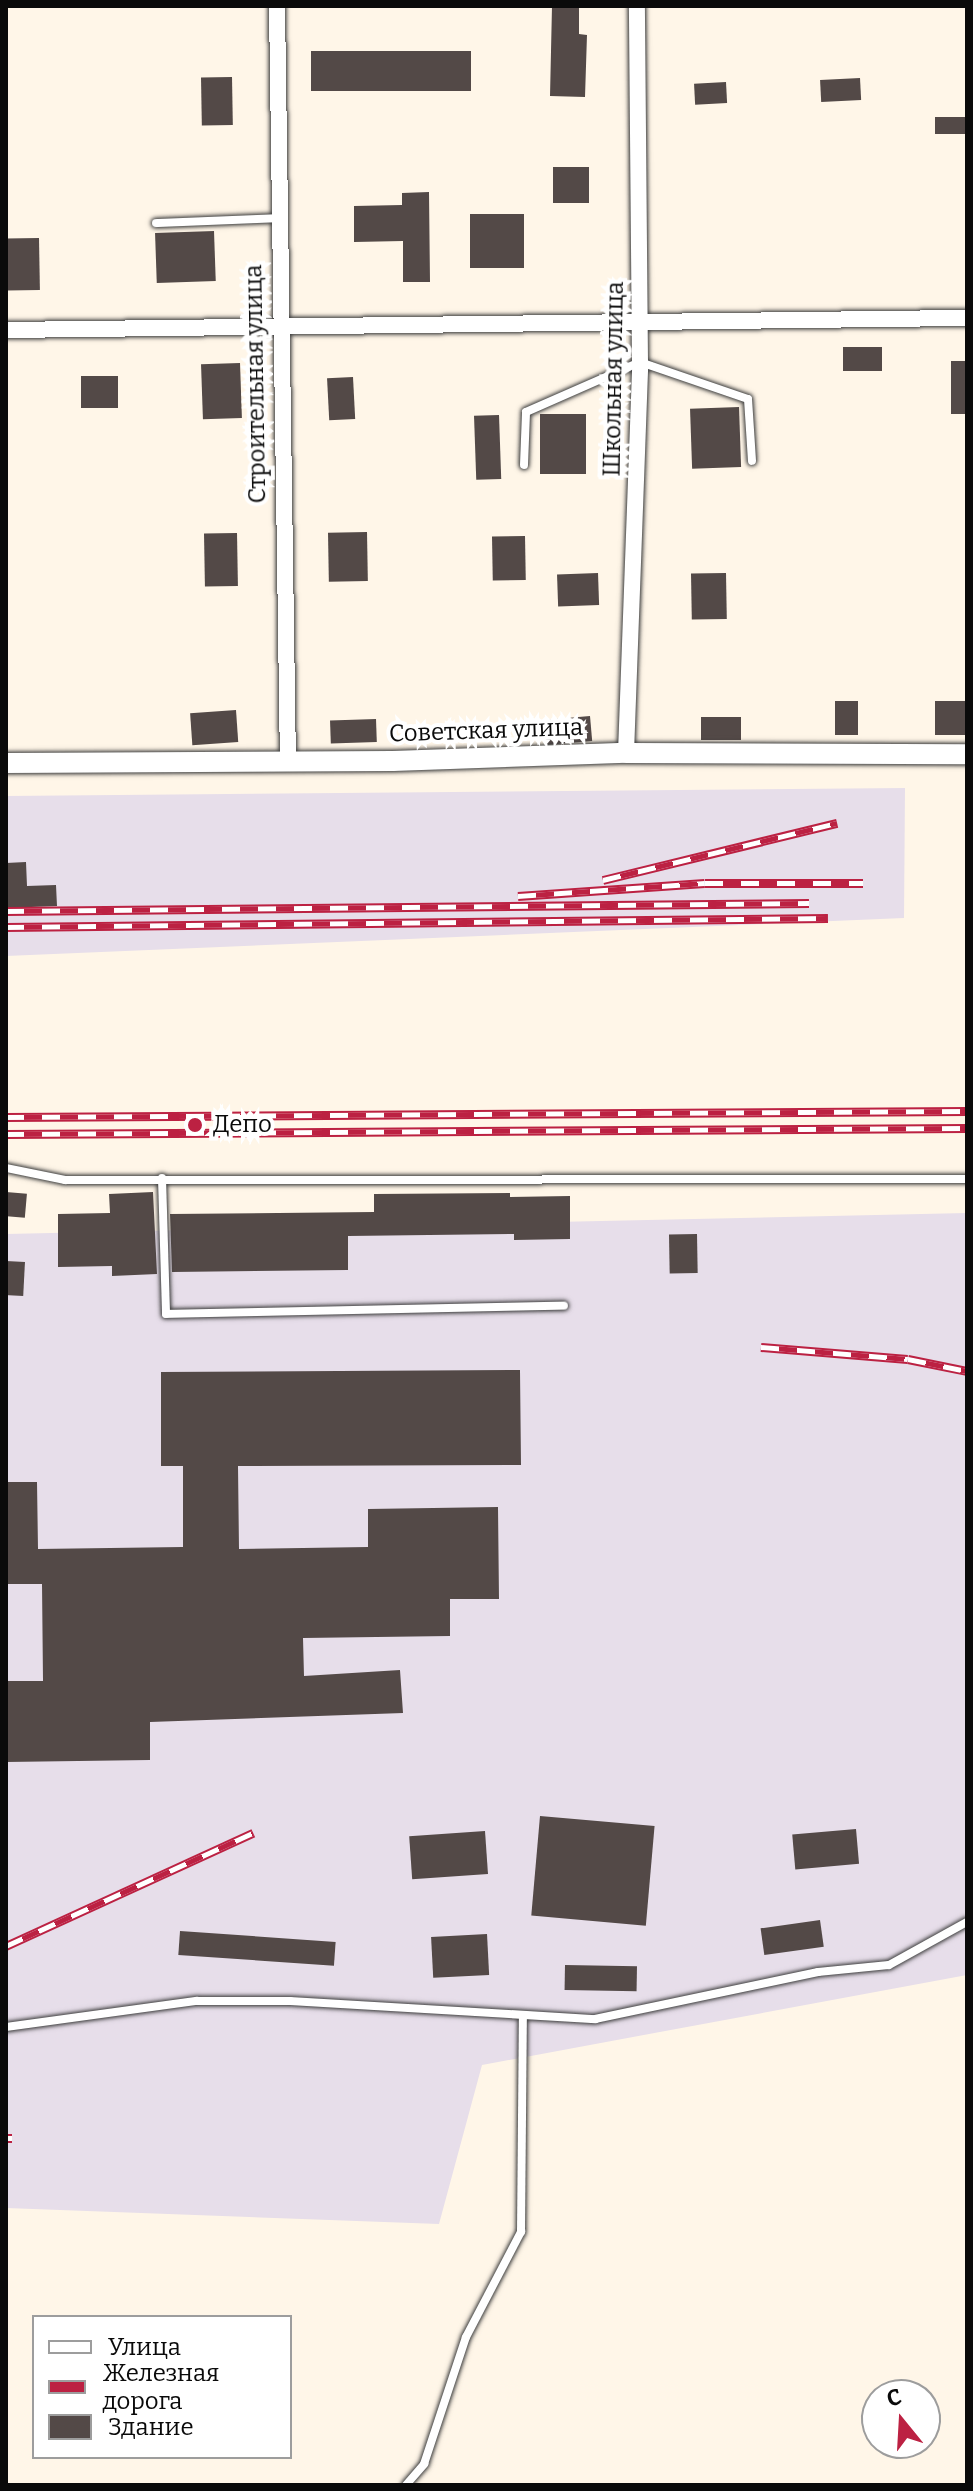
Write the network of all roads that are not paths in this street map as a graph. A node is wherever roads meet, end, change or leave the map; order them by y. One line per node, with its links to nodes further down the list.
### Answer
1 (277, 6): 3 (street, Строительная улица)
2 (637, 6): 6 (street, Школьная улица)
3 (278, 218): 4 (lane); 7 (street, Строительная улица)
4 (156, 223)
5 (967, 318): 6 (street)
6 (640, 320): 7 (street); 9 (street, Школьная улица)
7 (278, 325): 8 (street); 14 (street, Строительная улица)
8 (6, 330)
9 (640, 362): 10 (lane); 11 (lane); 12 (street, Школьная улица)
10 (752, 461)
11 (524, 465)
12 (626, 753): 13 (street, Советская улица); 14 (street, Советская улица)
13 (967, 754)
14 (288, 762): 15 (street, Советская улица)
15 (6, 763)
16 (6, 1168): 17 (lane)
17 (162, 1178): 18 (lane); 19 (lane)
18 (967, 1179)
19 (564, 1306)
20 (967, 1922): 21 (lane)
21 (523, 2017): 22 (lane); 23 (lane)
22 (6, 2027)
23 (406, 2485)

